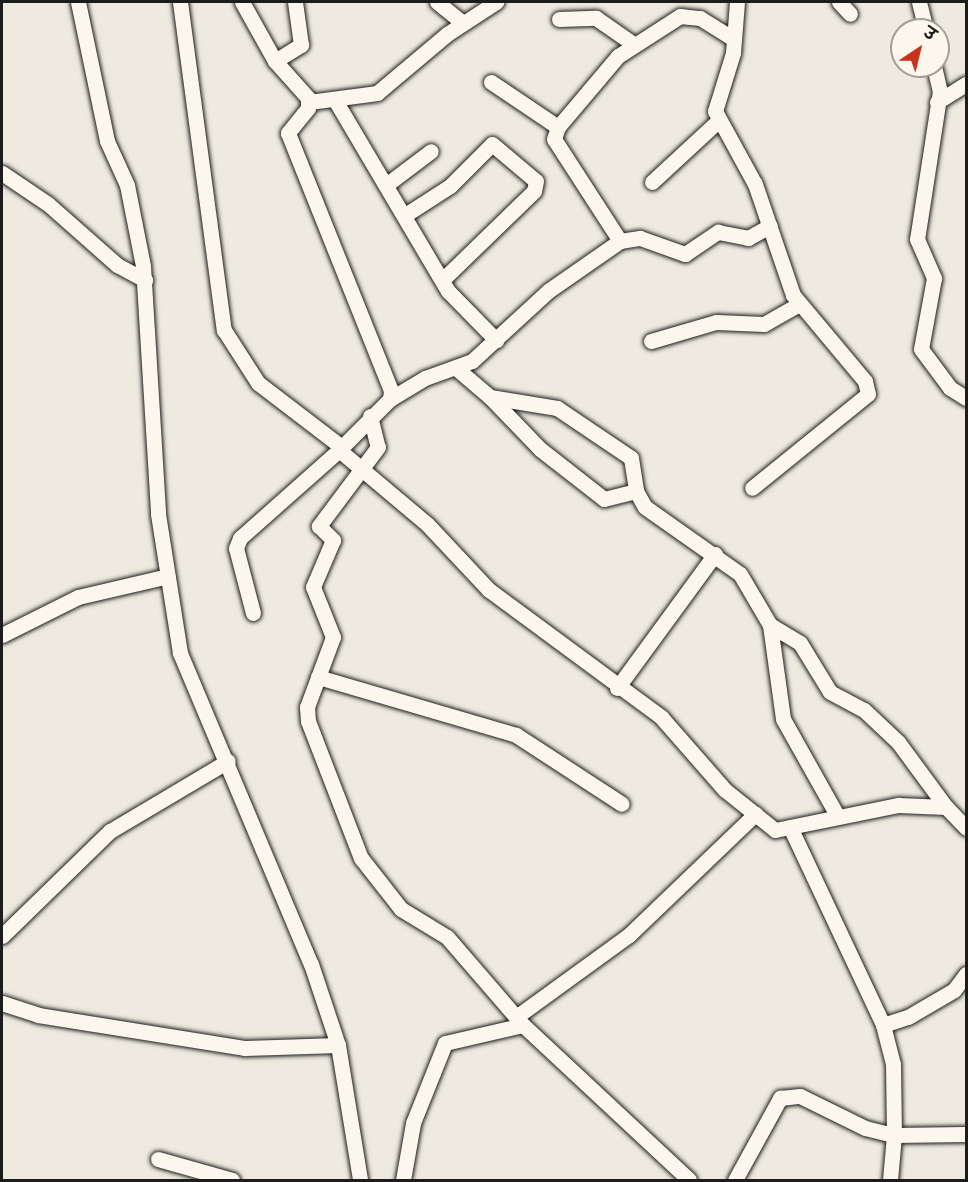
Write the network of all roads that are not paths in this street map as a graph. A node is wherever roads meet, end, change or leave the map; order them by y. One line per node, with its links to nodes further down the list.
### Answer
1 (78, 2): 32 (street)
2 (180, 2): 42 (street)
3 (242, 2): 16 (street)
4 (295, 2): 16 (street)
5 (436, 2): 13 (street)
6 (496, 2): 13 (street)
7 (737, 2): 14 (street)
8 (839, 2): 10 (street)
9 (919, 2): 11 (street)
10 (850, 14)
11 (923, 18)
12 (560, 19): 15 (street)
13 (463, 23): 20 (street)
14 (733, 39): 15 (street); 23 (street)
15 (632, 43): 24 (street)
16 (275, 61): 21 (street)
17 (935, 78): 22 (street)
18 (491, 82): 24 (street)
19 (966, 84): 22 (street)
20 (335, 100): 21 (street); 28 (street)
21 (309, 102): 40 (street)
22 (937, 102): 39 (street)
23 (720, 120): 27 (street); 30 (street)
24 (558, 127): 31 (street)
25 (431, 151): 28 (street)
26 (2, 172): 32 (street)
27 (652, 182)
28 (386, 185): 29 (street)
29 (405, 215): 33 (street); 33 (street)
30 (770, 226): 31 (street); 34 (street)
31 (620, 241): 35 (street)
32 (145, 280): 47 (street)
33 (442, 280): 35 (street)
34 (799, 304): 36 (street); 44 (street)
35 (496, 340): 37 (street)
36 (651, 341)
37 (456, 368): 38 (street); 40 (street)
38 (490, 397): 45 (street); 45 (street)
39 (966, 398)
40 (390, 399): 41 (street)
41 (370, 416): 42 (street); 43 (street)
42 (339, 447): 43 (street); 48 (street)
43 (362, 466): 51 (street); 52 (street)
44 (752, 488)
45 (636, 491): 46 (street)
46 (715, 554): 49 (street); 52 (street)
47 (168, 576): 50 (street); 53 (street)
48 (253, 613)
49 (770, 625): 55 (street); 57 (street)
50 (2, 635)
51 (318, 677): 54 (street); 63 (street)
52 (616, 688): 56 (street)
53 (228, 761): 60 (street); 65 (street)
54 (622, 804)
55 (946, 807): 57 (street); 59 (street)
56 (755, 814): 58 (street); 63 (street)
57 (838, 817): 58 (street)
58 (790, 827): 64 (street)
59 (966, 828)
60 (2, 936)
61 (966, 974): 64 (street)
62 (2, 1004): 65 (street)
63 (520, 1021): 71 (street); 72 (street)
64 (883, 1025): 67 (street)
65 (338, 1045): 70 (street)
66 (966, 1134): 67 (street)
67 (894, 1135): 73 (street); 74 (street)
68 (158, 1159): 69 (street)
69 (232, 1180)
70 (360, 1180)
71 (403, 1180)
72 (689, 1180)
73 (735, 1180)
74 (890, 1180)

